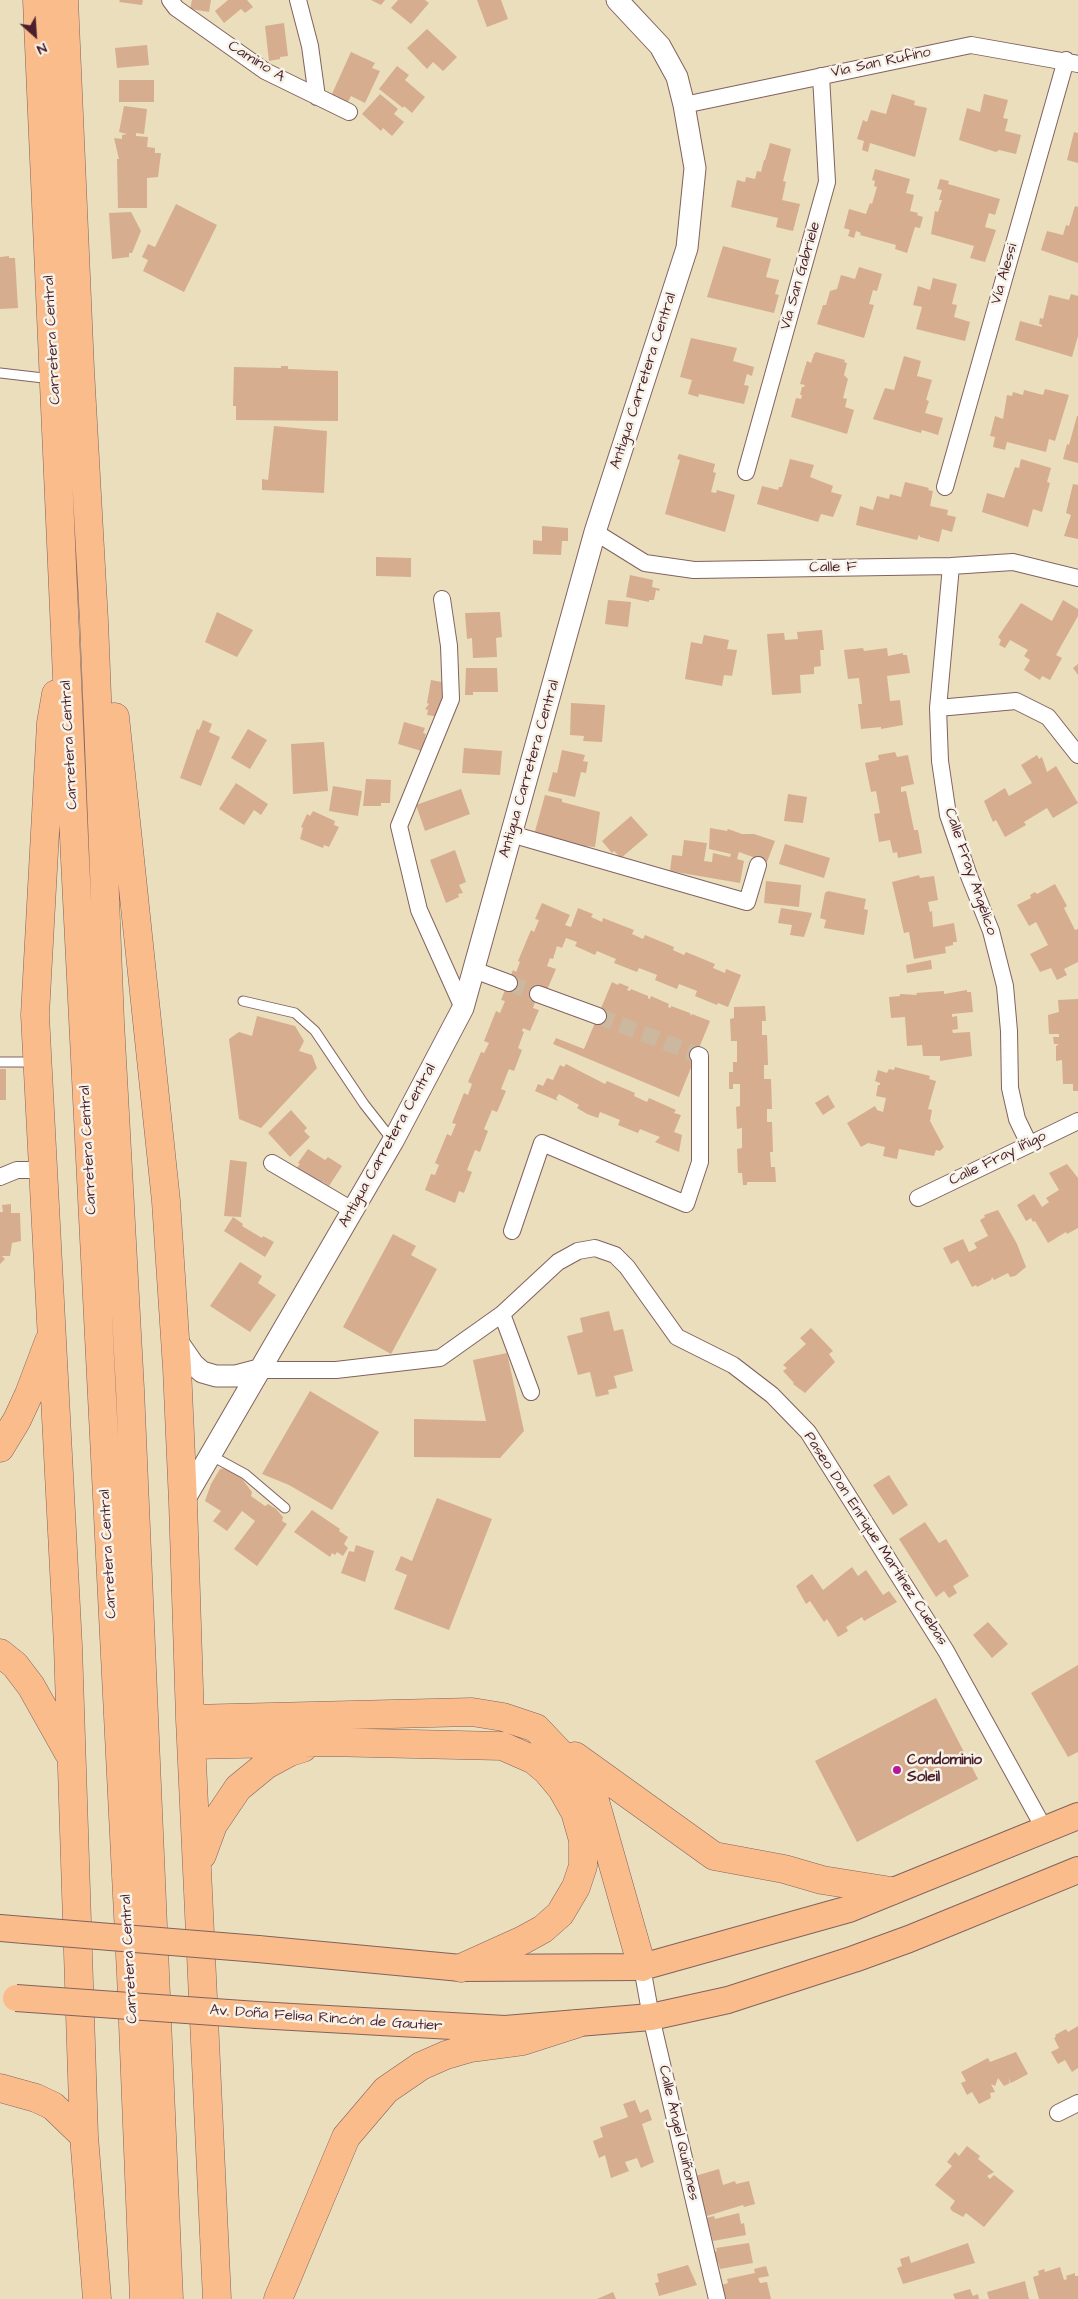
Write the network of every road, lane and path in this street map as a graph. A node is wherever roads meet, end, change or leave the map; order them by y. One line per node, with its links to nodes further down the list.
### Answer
1 (37, 0): 12 (highway, Carretera Central)
2 (64, 0): 19 (highway, Carretera Central)
3 (170, 0): 8 (street, Camino A)
4 (298, 0): 8 (street)
5 (617, 0): 9 (street, Antigua Carretera Central)
6 (1072, 62): 7 (street, Via San Rufino); 14 (street, Vía Alessi)
7 (821, 76): 9 (street, Via San Rufino); 13 (street, Vía San Gabriele)
8 (317, 97): 10 (street, Camino A)
9 (684, 105): 15 (street, Antigua Carretera Central)
10 (349, 112)
11 (0, 373): 12 (lane)
12 (55, 380): 20 (highway, Carretera Central)
13 (746, 472)
14 (945, 488)
15 (595, 532): 16 (street, Calle F); 23 (street, Antigua Carretera Central)
16 (950, 566): 17 (street, Calle F); 21 (street, Calle Fray Angélico)
17 (1078, 578)
18 (442, 599): 29 (street)
19 (94, 621): 45 (highway); 75 (highway, Carretera Central)
20 (66, 640): 33 (highway); 74 (highway, Carretera Central)
21 (938, 708): 22 (street); 36 (street, Calle Fray Angélico)
22 (1078, 755)
23 (512, 834): 24 (street); 25 (street, Antigua Carretera Central)
24 (758, 865)
25 (474, 970): 26 (street); 29 (street, Antigua Carretera Central)
26 (508, 983)
27 (538, 994): 30 (street)
28 (244, 1001): 35 (lane)
29 (463, 1008): 35 (street, Antigua Carretera Central)
30 (598, 1016)
31 (698, 1055): 42 (street)
32 (0, 1062): 33 (lane)
33 (37, 1062): 38 (highway)
34 (1078, 1121): 36 (street, Calle Fray Íñigo)
35 (393, 1141): 41 (street, Antigua Carretera Central)
36 (1029, 1144): 40 (street, Calle Fray Íñigo)
37 (272, 1163): 41 (street)
38 (43, 1170): 39 (street); 44 (highway)
39 (0, 1177)
40 (918, 1198)
41 (352, 1210): 46 (street, Antigua Carretera Central)
42 (512, 1231)
43 (502, 1314): 46 (street, Paseo Don Enrique Martínez Cuebas); 47 (street); 58 (street, Paseo Don Enrique Martínez Cuebas)
44 (52, 1332): 48 (highway); 56 (highway)
45 (175, 1338): 46 (street); 50 (highway)
46 (259, 1370): 49 (street, Antigua Carretera Central)
47 (532, 1392)
48 (0, 1448)
49 (210, 1455): 50 (street, Antigua Carretera Central); 51 (lane)
50 (183, 1502): 54 (highway)
51 (285, 1508)
52 (0, 1653): 56 (highway)
53 (536, 1728): 54 (highway); 61 (highway); 64 (highway)
54 (191, 1732): 55 (highway); 59 (highway)
55 (324, 1742): 59 (highway); 63 (highway)
56 (72, 1759): 71 (highway)
57 (1078, 1816): 58 (main road)
58 (1045, 1830): 61 (main road)
59 (198, 1869): 76 (highway)
60 (1078, 1870): 66 (main road, Av. Doña Felisa Rincón de Gautier)
61 (891, 1891): 64 (main road)
62 (12, 1929): 63 (main road, bridge)
63 (461, 1968): 64 (main road)
64 (642, 1968): 66 (street, Calle Ángel Quiñones)
65 (8, 1998): 67 (main road, Av. Doña Felisa Rincón de Gautier, bridge)
66 (651, 2018): 67 (main road, Av. Doña Felisa Rincón de Gautier); 72 (street, Calle Ángel Quiñones)
67 (576, 2024): 77 (highway)
68 (0, 2088): 71 (highway)
69 (1078, 2103): 70 (street)
70 (1058, 2113)
71 (84, 2136): 73 (highway)
72 (716, 2298)
73 (97, 2299)
74 (144, 2299)
75 (169, 2299)
76 (216, 2299)
77 (278, 2299)

